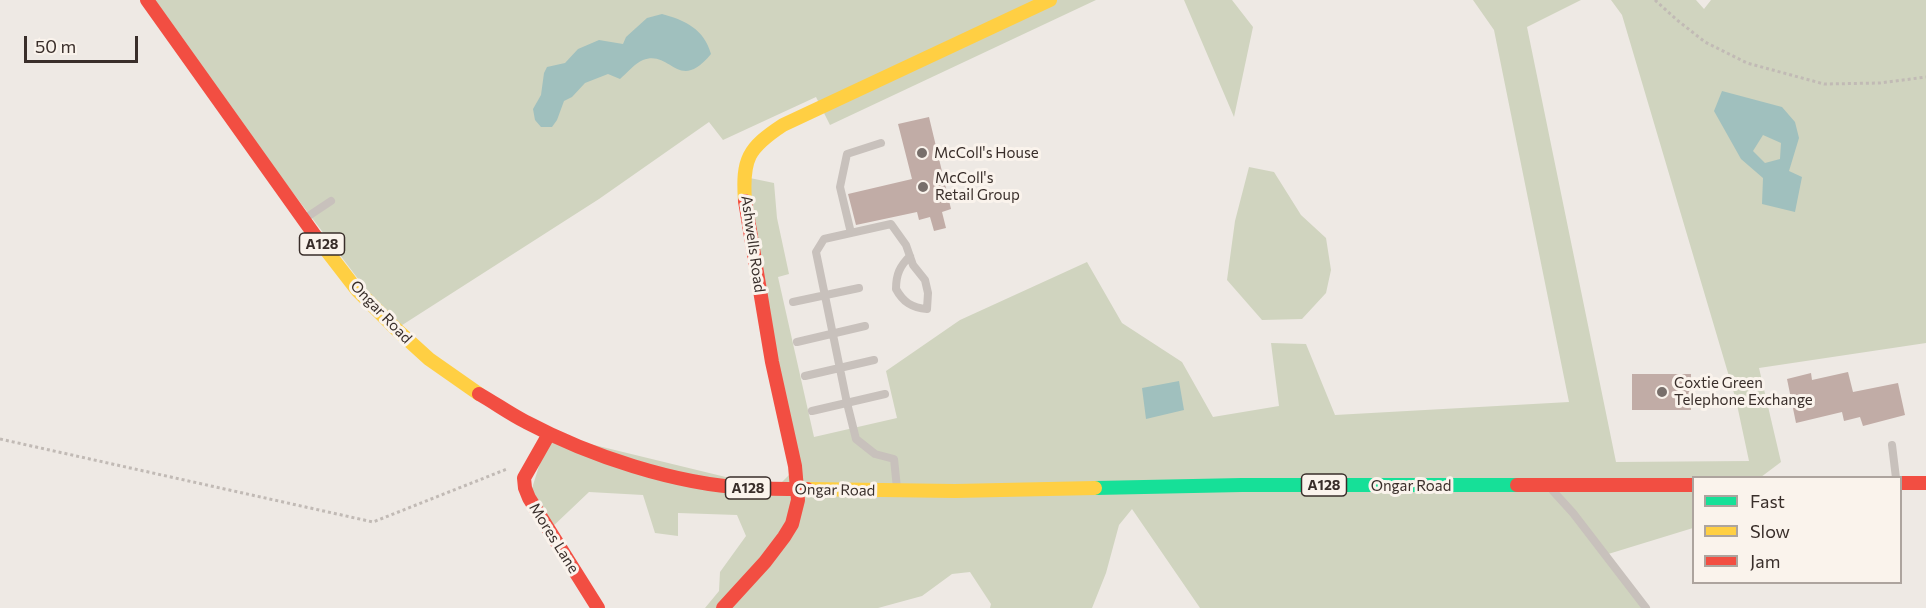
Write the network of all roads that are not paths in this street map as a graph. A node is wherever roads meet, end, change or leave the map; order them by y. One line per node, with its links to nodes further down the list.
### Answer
1 (147, 0): 5 (main road, Ongar Road / A128)
2 (1050, 0): 27 (main road, Ashwells Road)
3 (881, 143): 6 (lane)
4 (331, 201): 5 (lane)
5 (305, 219): 20 (main road, Ongar Road / A128)
6 (851, 233): 7 (lane); 9 (lane)
7 (910, 256): 7 (lane)
8 (859, 288): 9 (lane)
9 (826, 295): 10 (lane); 12 (lane)
10 (793, 302)
11 (865, 326): 12 (lane)
12 (833, 333): 13 (lane); 15 (lane)
13 (797, 342)
14 (874, 360): 15 (lane)
15 (840, 368): 16 (lane); 18 (lane)
16 (805, 376)
17 (885, 394): 18 (lane)
18 (847, 403): 19 (lane); 28 (lane)
19 (812, 411)
20 (549, 434): 27 (main road, Ongar Road / A128); 29 (main road, Mores Lane)
21 (1892, 445): 22 (lane)
22 (1896, 476)
23 (1902, 483): 24 (main road)
24 (1926, 483)
25 (1692, 485): 26 (main road, Ongar Road / A128)
26 (1548, 486): 28 (main road, Ongar Road / A128); 31 (lane)
27 (798, 489): 28 (main road, Ongar Road / A128); 30 (main road)
28 (898, 491)
29 (598, 608)
30 (723, 608)
31 (1646, 608)

